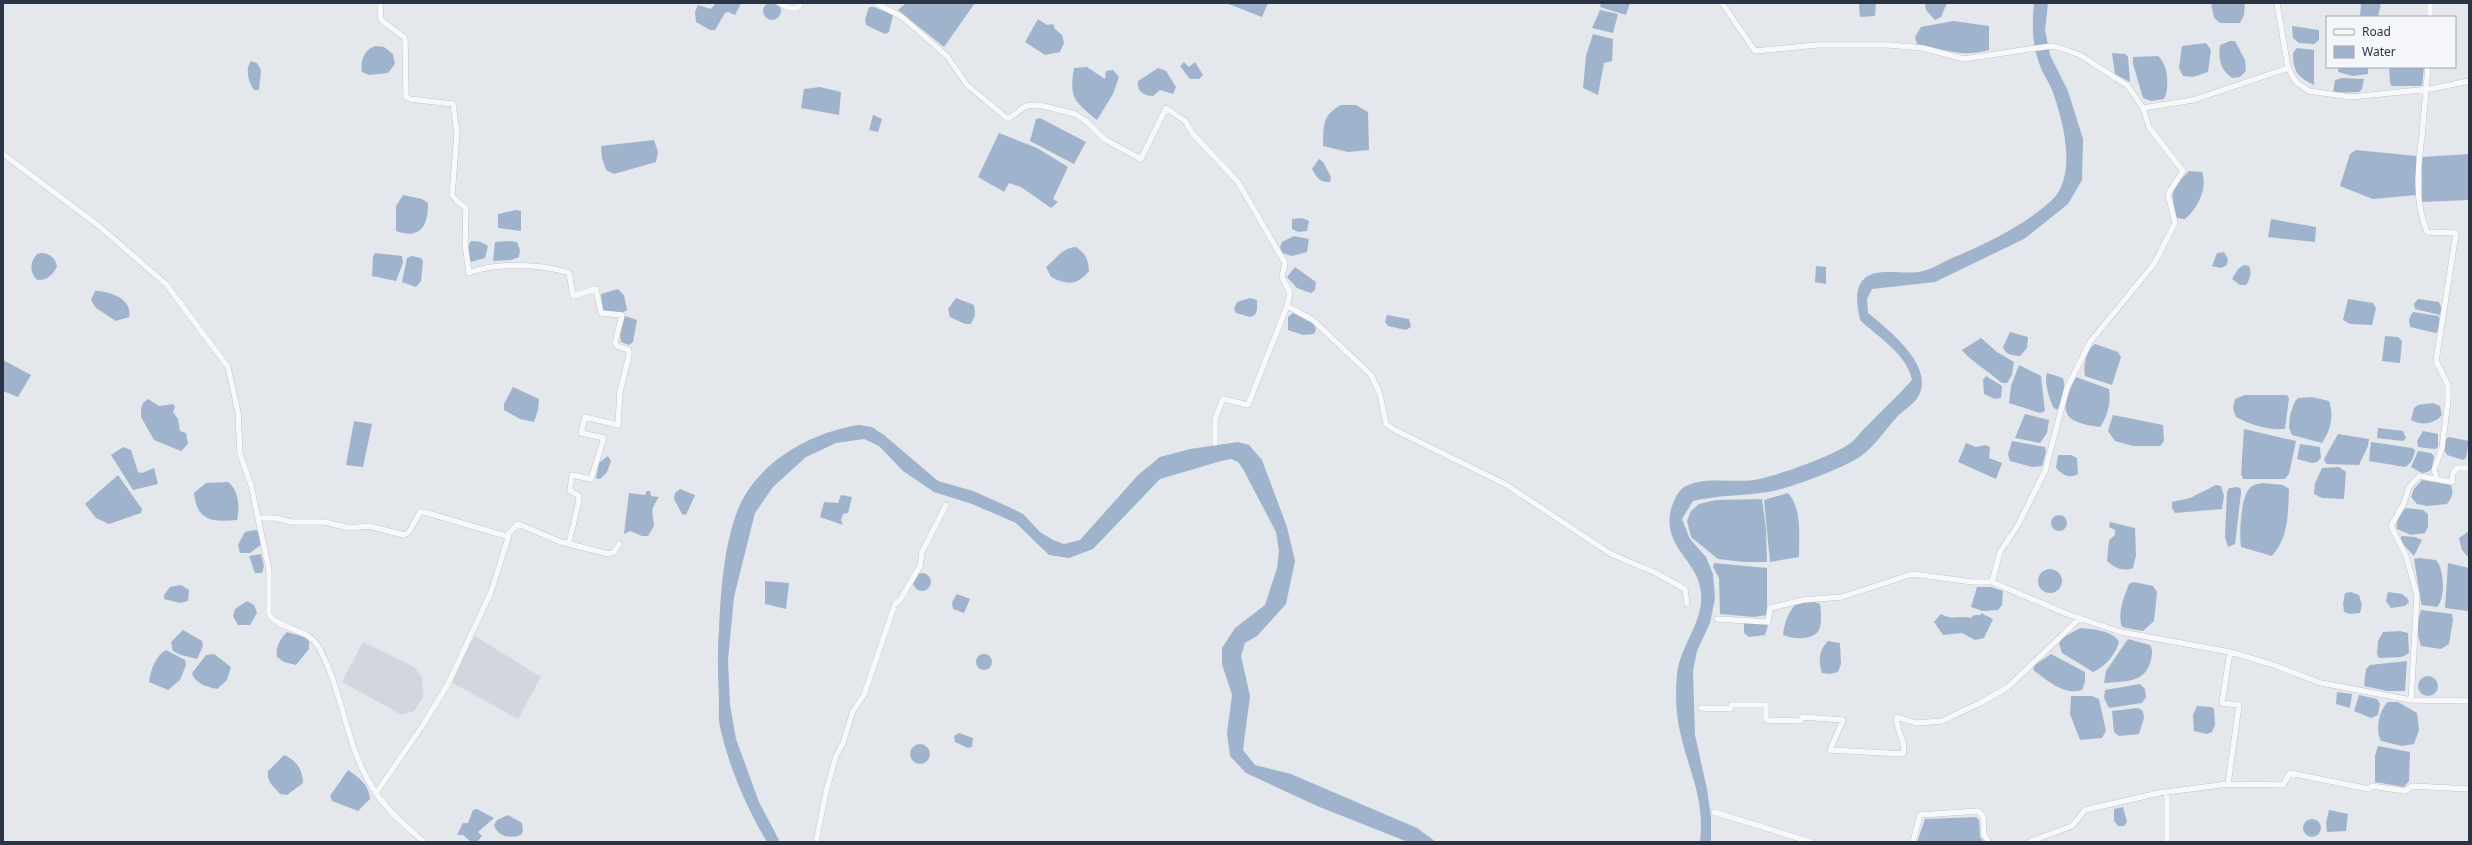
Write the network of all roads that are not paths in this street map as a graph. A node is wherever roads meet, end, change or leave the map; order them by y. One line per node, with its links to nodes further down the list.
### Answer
1 (380, 3): 22 (street)
2 (779, 3): 3 (street)
3 (801, 3)
4 (876, 3): 15 (street)
5 (1722, 3): 13 (street)
6 (2277, 3): 9 (street)
7 (2430, 3): 8 (street)
8 (2430, 16)
9 (2288, 68): 12 (street); 13 (street)
10 (2428, 68): 12 (street)
11 (2469, 81): 12 (street)
12 (2426, 90): 18 (street)
13 (2143, 108): 24 (street)
14 (3, 154): 20 (street)
15 (1287, 306): 16 (street); 25 (street)
16 (1215, 443)
17 (2469, 468): 18 (street)
18 (2437, 479): 29 (street)
19 (946, 505): 38 (street)
20 (259, 518): 21 (street); 35 (street)
21 (509, 535): 22 (street); 35 (street)
22 (569, 543): 23 (street)
23 (619, 544)
24 (1992, 582): 26 (street); 27 (street)
25 (1687, 604)
26 (2080, 618): 28 (street); 31 (street)
27 (1716, 620)
28 (2230, 652): 29 (street); 32 (street)
29 (2411, 700): 30 (street)
30 (2469, 701)
31 (1701, 708)
32 (2228, 784): 33 (street); 34 (street)
33 (2469, 789)
34 (2167, 792): 42 (street); 43 (street)
35 (376, 793): 37 (street)
36 (1714, 812): 39 (street)
37 (424, 842)
38 (816, 842)
39 (1811, 842)
40 (1913, 842): 41 (street)
41 (1989, 842)
42 (2029, 842)
43 (2167, 842)

